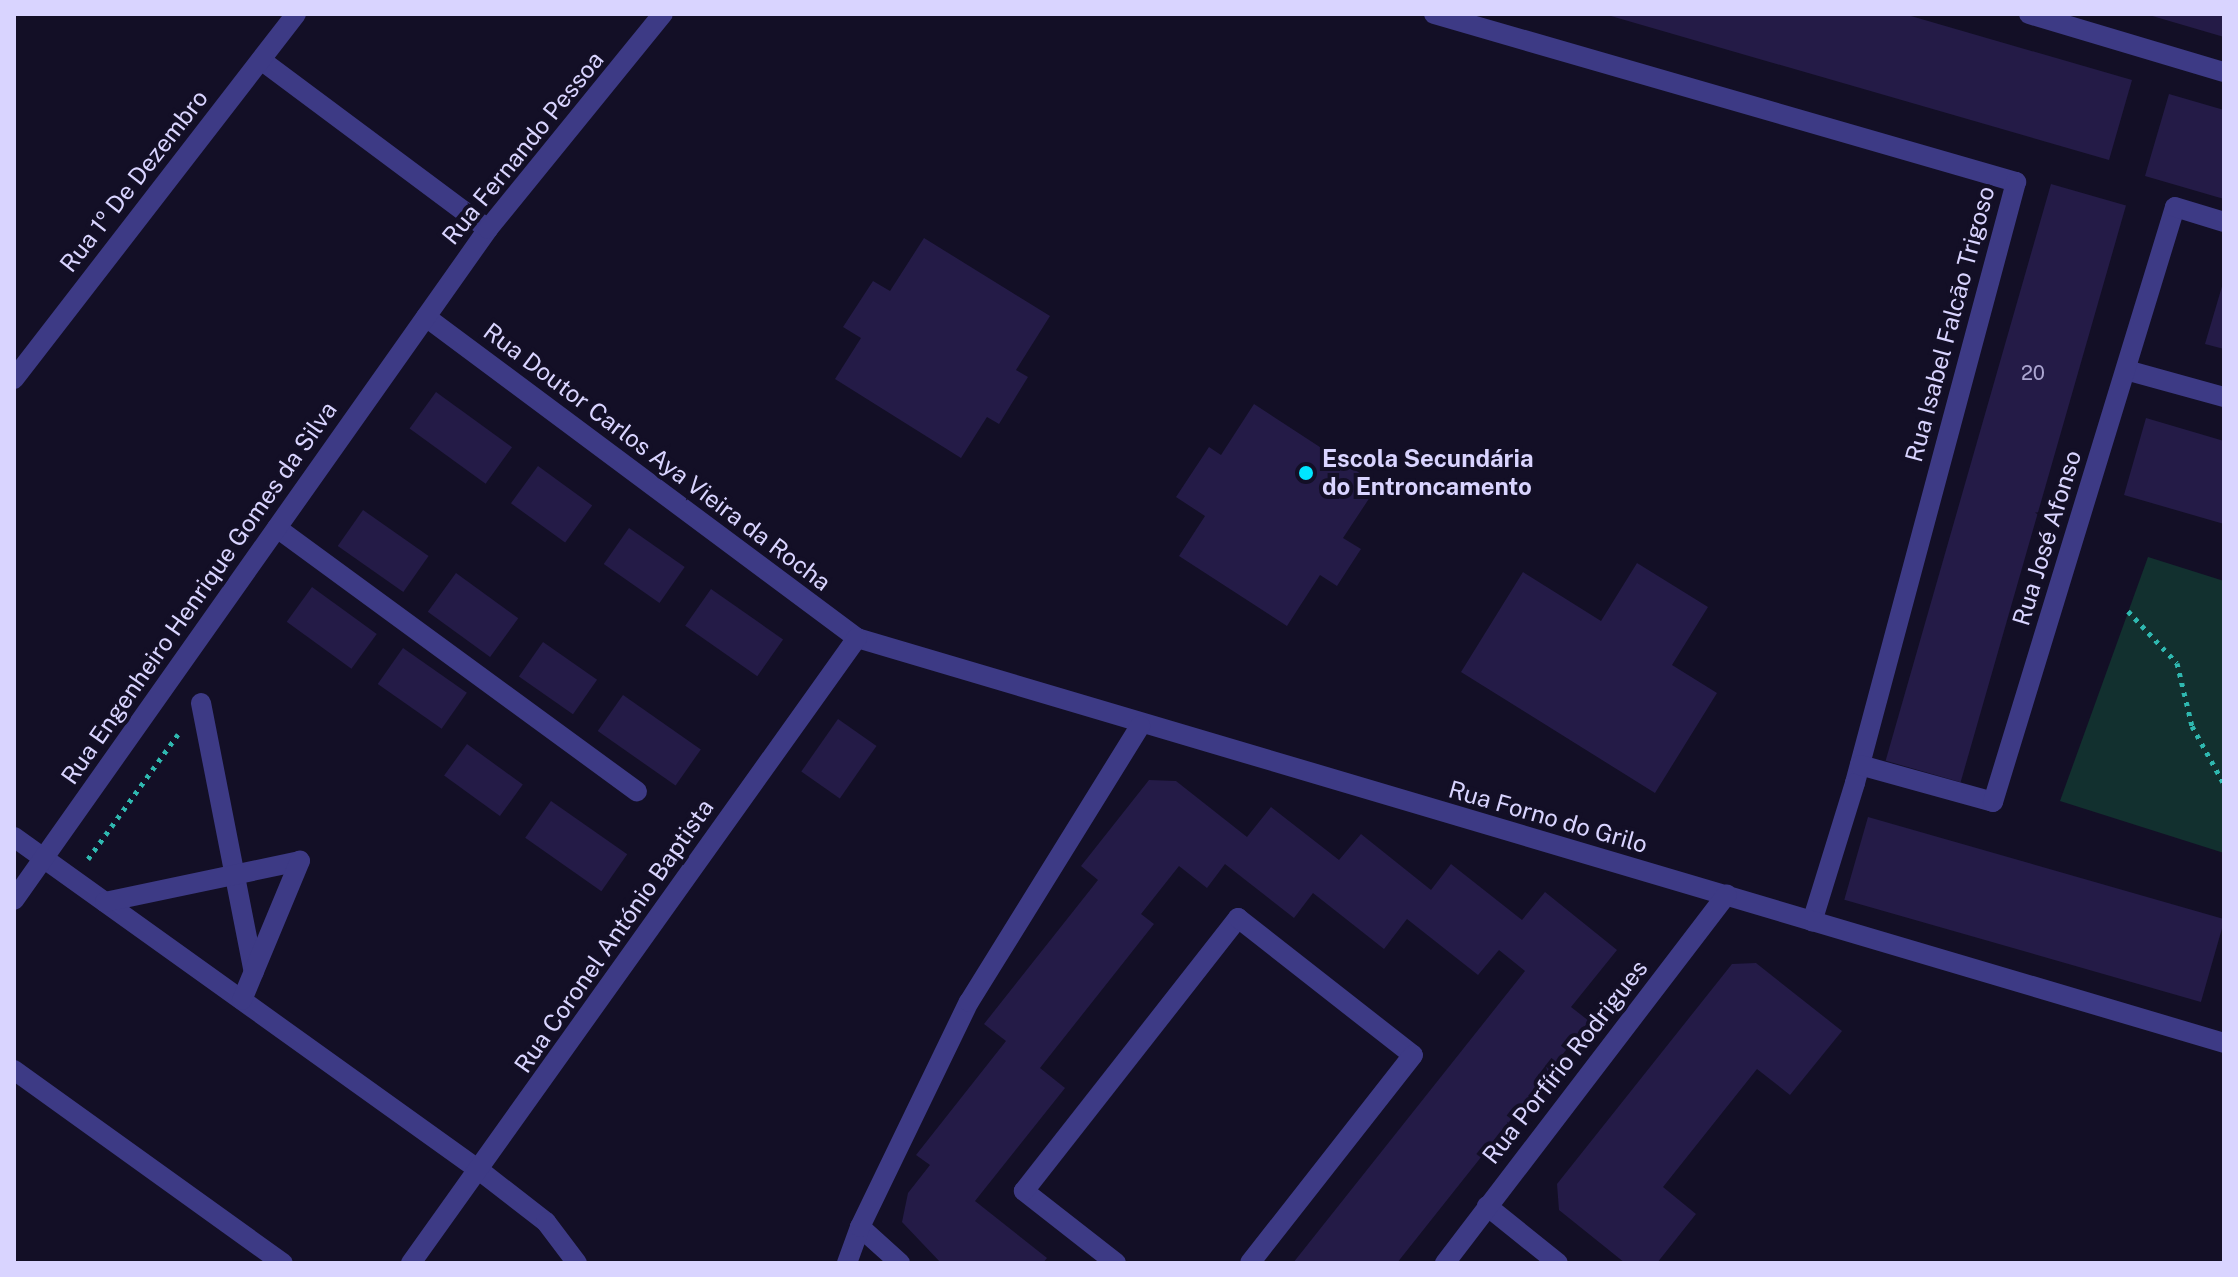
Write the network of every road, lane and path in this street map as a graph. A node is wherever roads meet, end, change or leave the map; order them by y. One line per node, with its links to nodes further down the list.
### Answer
1 (296, 14): 5 (street, Rua 1º De Dezembro)
2 (663, 14): 8 (street, Rua Fernando Pessoa)
3 (1434, 14): 18 (street, Rua Isabel Falcão Trigoso)
4 (2029, 14): 6 (street)
5 (261, 60): 8 (street); 11 (street, Rua 1º De Dezembro)
6 (2224, 72)
7 (2224, 222): 10 (street, Rua José Afonso)
8 (488, 229): 9 (street, Rua Fernando Pessoa)
9 (426, 317): 13 (street, Rua Engenheiro Henrique Gomes da Silva); 15 (street, Rua Doutor Carlos Aya Vieira da Rocha)
10 (2126, 370): 12 (street); 18 (street, Rua José Afonso)
11 (14, 379)
12 (2224, 397)
13 (277, 528): 20 (street); 22 (street, Rua Engenheiro Henrique Gomes da Silva)
14 (2128, 611): 19 (path)
15 (857, 638): 17 (street, Rua Forno do Grilo); 33 (street, Rua Coronel António Baptista)
16 (201, 703): 23 (street); 24 (path)
17 (1140, 726): 25 (street, Rua Forno do Grilo); 35 (street)
18 (1860, 765): 28 (street, Rua Isabel Falcão Trigoso)
19 (2224, 784)
20 (637, 791)
21 (14, 837): 22 (street)
22 (44, 858): 24 (street); 26 (street, Rua Engenheiro Henrique Gomes da Silva)
23 (234, 874): 27 (street); 29 (street); 29 (street)
24 (73, 879): 27 (street)
25 (1727, 894): 28 (street, Rua Forno do Grilo); 34 (street, Rua Porfírio Rodrigues)
26 (14, 900)
27 (105, 902): 30 (street)
28 (1812, 922): 31 (street, Rua Forno do Grilo)
29 (254, 972): 30 (street)
30 (242, 1000): 33 (street)
31 (2224, 1043)
32 (14, 1070): 37 (street)
33 (479, 1170): 38 (street, Rua Coronel António Baptista); 39 (street)
34 (1487, 1206): 43 (street, Rua Porfírio Rodrigues); 44 (street)
35 (860, 1227): 40 (street); 41 (street)
36 (1110, 1261): 42 (street)
37 (283, 1263)
38 (411, 1263)
39 (577, 1263)
40 (847, 1263)
41 (900, 1263)
42 (1250, 1263)
43 (1445, 1263)
44 (1558, 1263)

